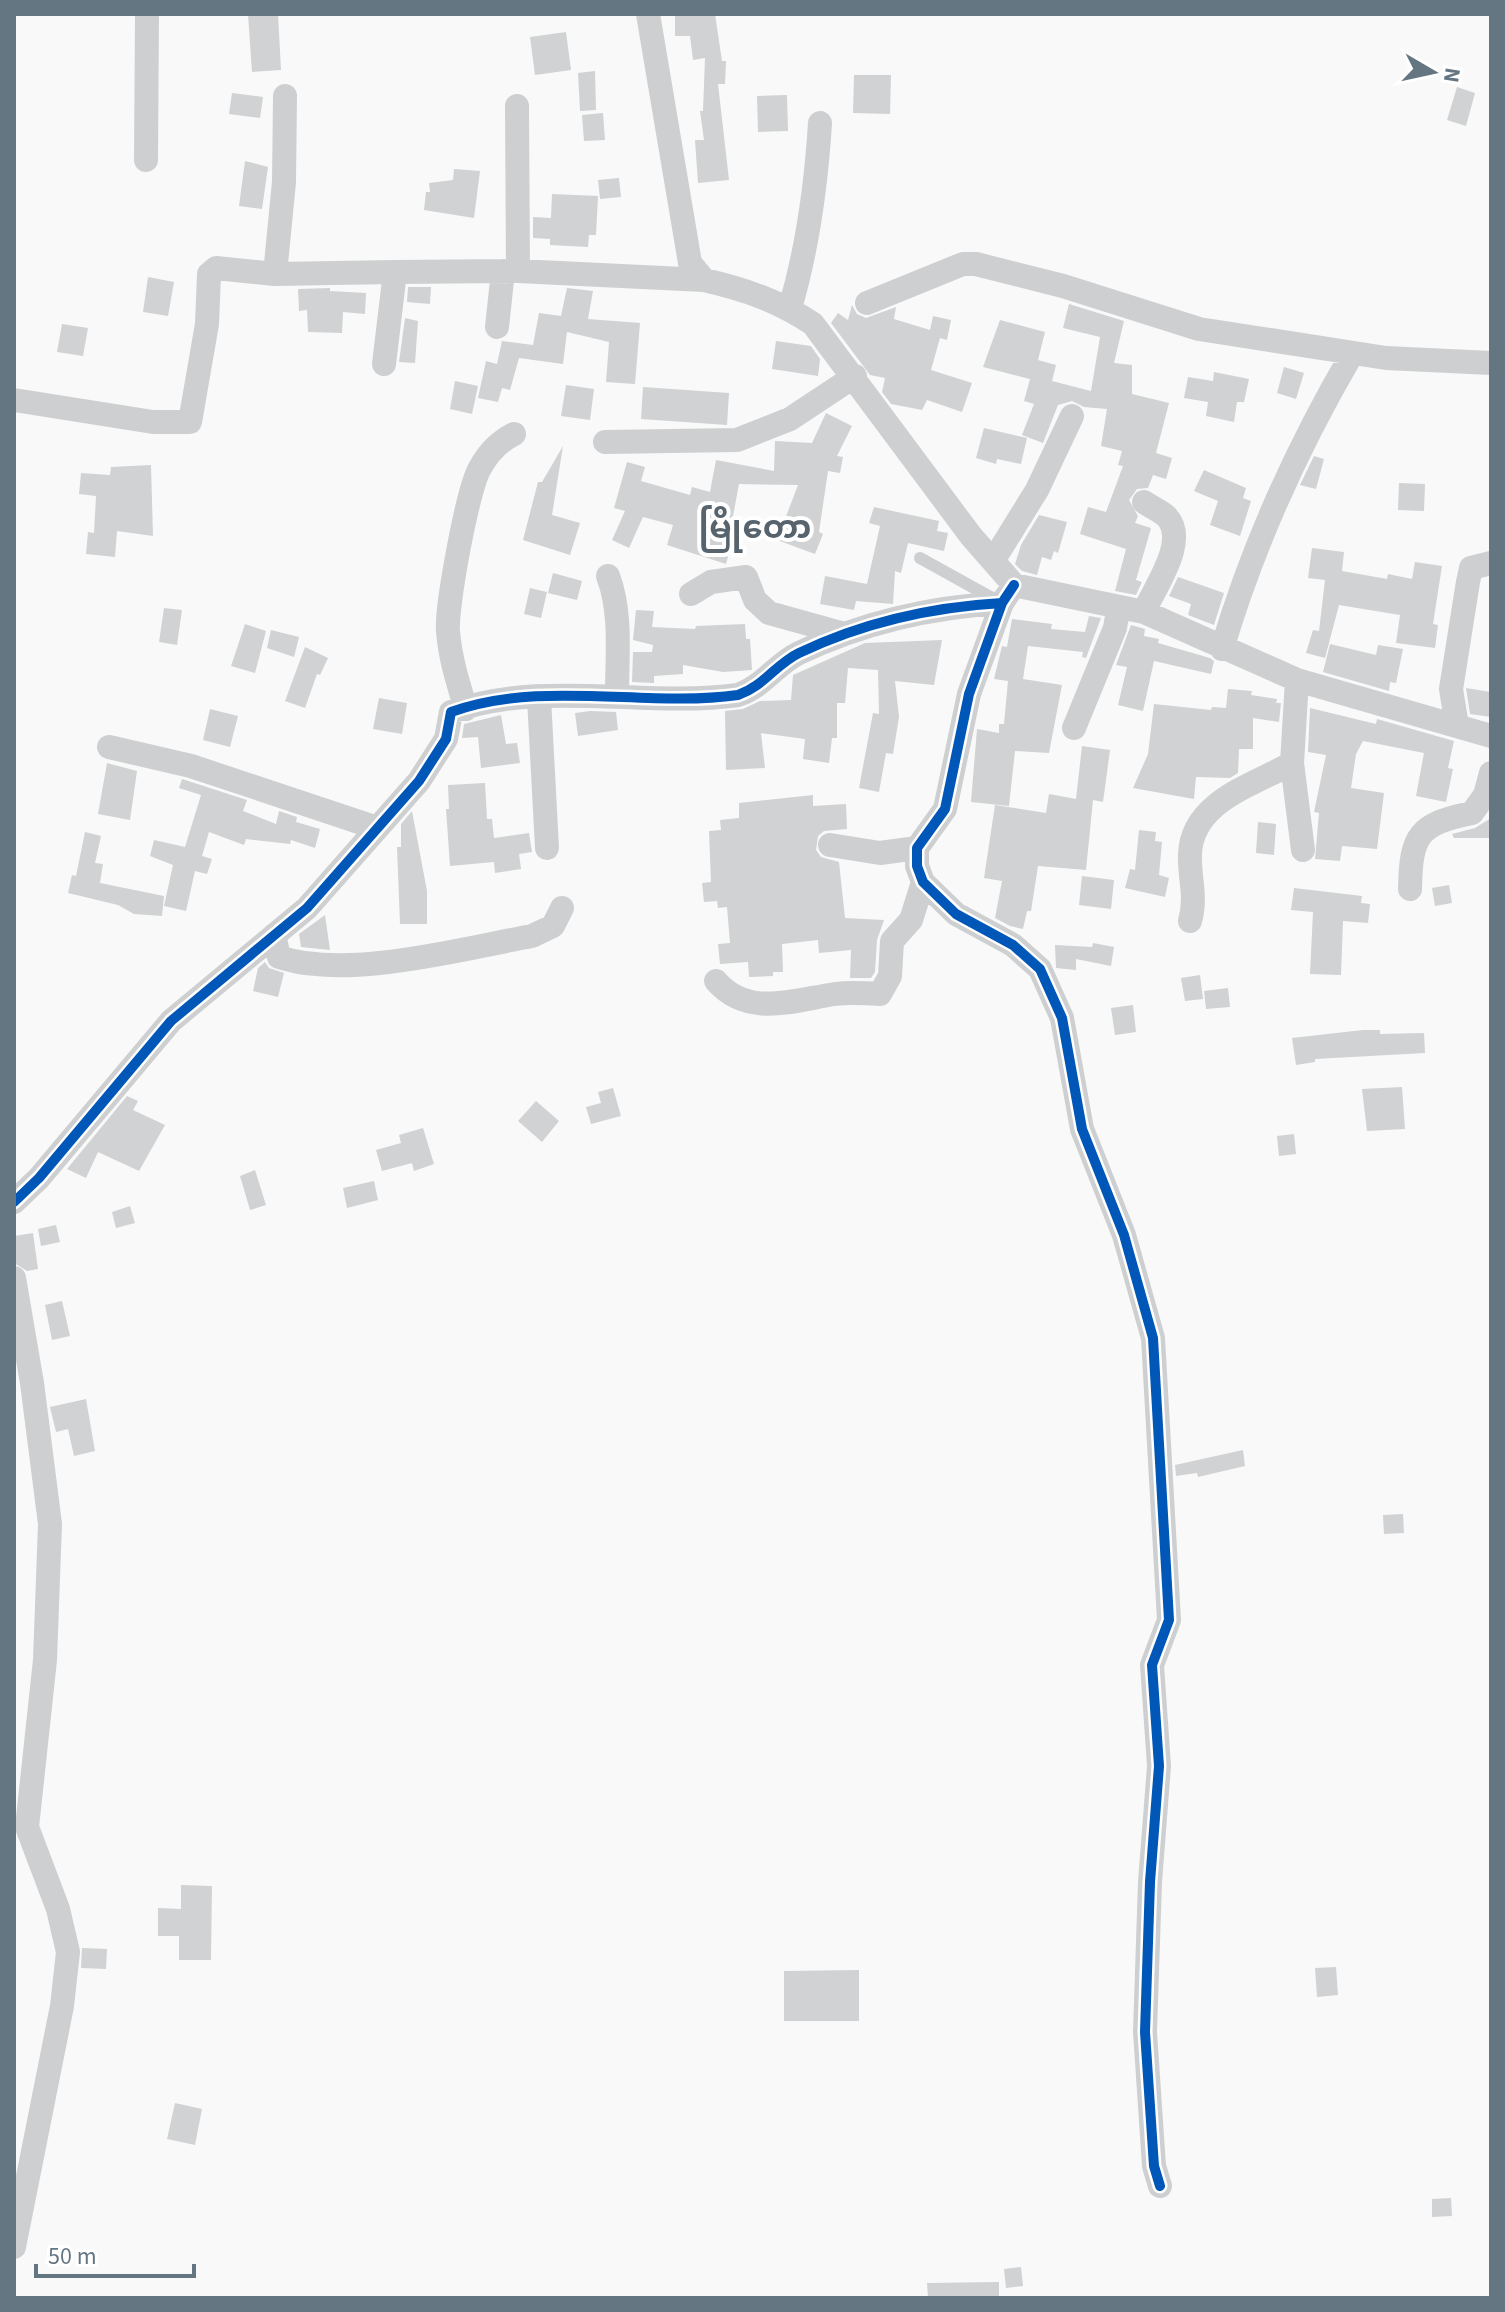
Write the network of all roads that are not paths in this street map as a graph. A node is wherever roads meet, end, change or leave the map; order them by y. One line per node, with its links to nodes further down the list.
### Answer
1 (147, 14): 6 (street)
2 (648, 14): 10 (street)
3 (285, 96): 9 (street)
4 (517, 106): 7 (street)
5 (820, 123): 12 (street)
6 (146, 160)
7 (511, 271): 8 (street); 10 (street); 13 (street)
8 (395, 272): 9 (street); 16 (street)
9 (275, 274): 18 (street)
10 (704, 280): 12 (street)
11 (867, 303): 14 (street)
12 (790, 308): 17 (street)
13 (497, 327)
14 (1352, 354): 15 (street); 32 (street)
15 (1491, 363)
16 (384, 364)
17 (855, 376): 21 (street); 24 (street)
18 (14, 400)
19 (1072, 416): 24 (street)
20 (514, 434): 36 (street)
21 (605, 442)
22 (1144, 502): 30 (street)
23 (920, 558): 28 (lane)
24 (993, 561): 28 (street)
25 (1491, 563): 37 (street)
26 (608, 576): 34 (street)
27 (691, 594): 31 (street)
28 (1008, 594): 29 (street); 31 (street); 46 (street)
29 (1118, 610): 30 (street); 38 (street)
30 (1144, 612): 32 (street)
31 (841, 633): 34 (street)
32 (1222, 649): 33 (street)
33 (1297, 680): 37 (street); 41 (street)
34 (617, 695): 35 (street)
35 (539, 698): 36 (street); 45 (street)
36 (466, 709): 43 (street)
37 (1457, 726): 39 (street)
38 (1074, 728)
39 (1491, 736)
40 (109, 747): 43 (street)
41 (1292, 763): 47 (street); 51 (street)
42 (1489, 788): 49 (street)
43 (377, 828): 52 (street)
44 (830, 845): 46 (street)
45 (547, 848)
46 (917, 848): 48 (street)
47 (1303, 850)
48 (923, 882): 53 (street); 56 (street)
49 (1410, 889)
50 (562, 908): 52 (street)
51 (1190, 921)
52 (274, 935): 54 (street)
53 (716, 981)
54 (14, 1202)
55 (14, 1278): 57 (street)
56 (1160, 2186)
57 (14, 2247)

